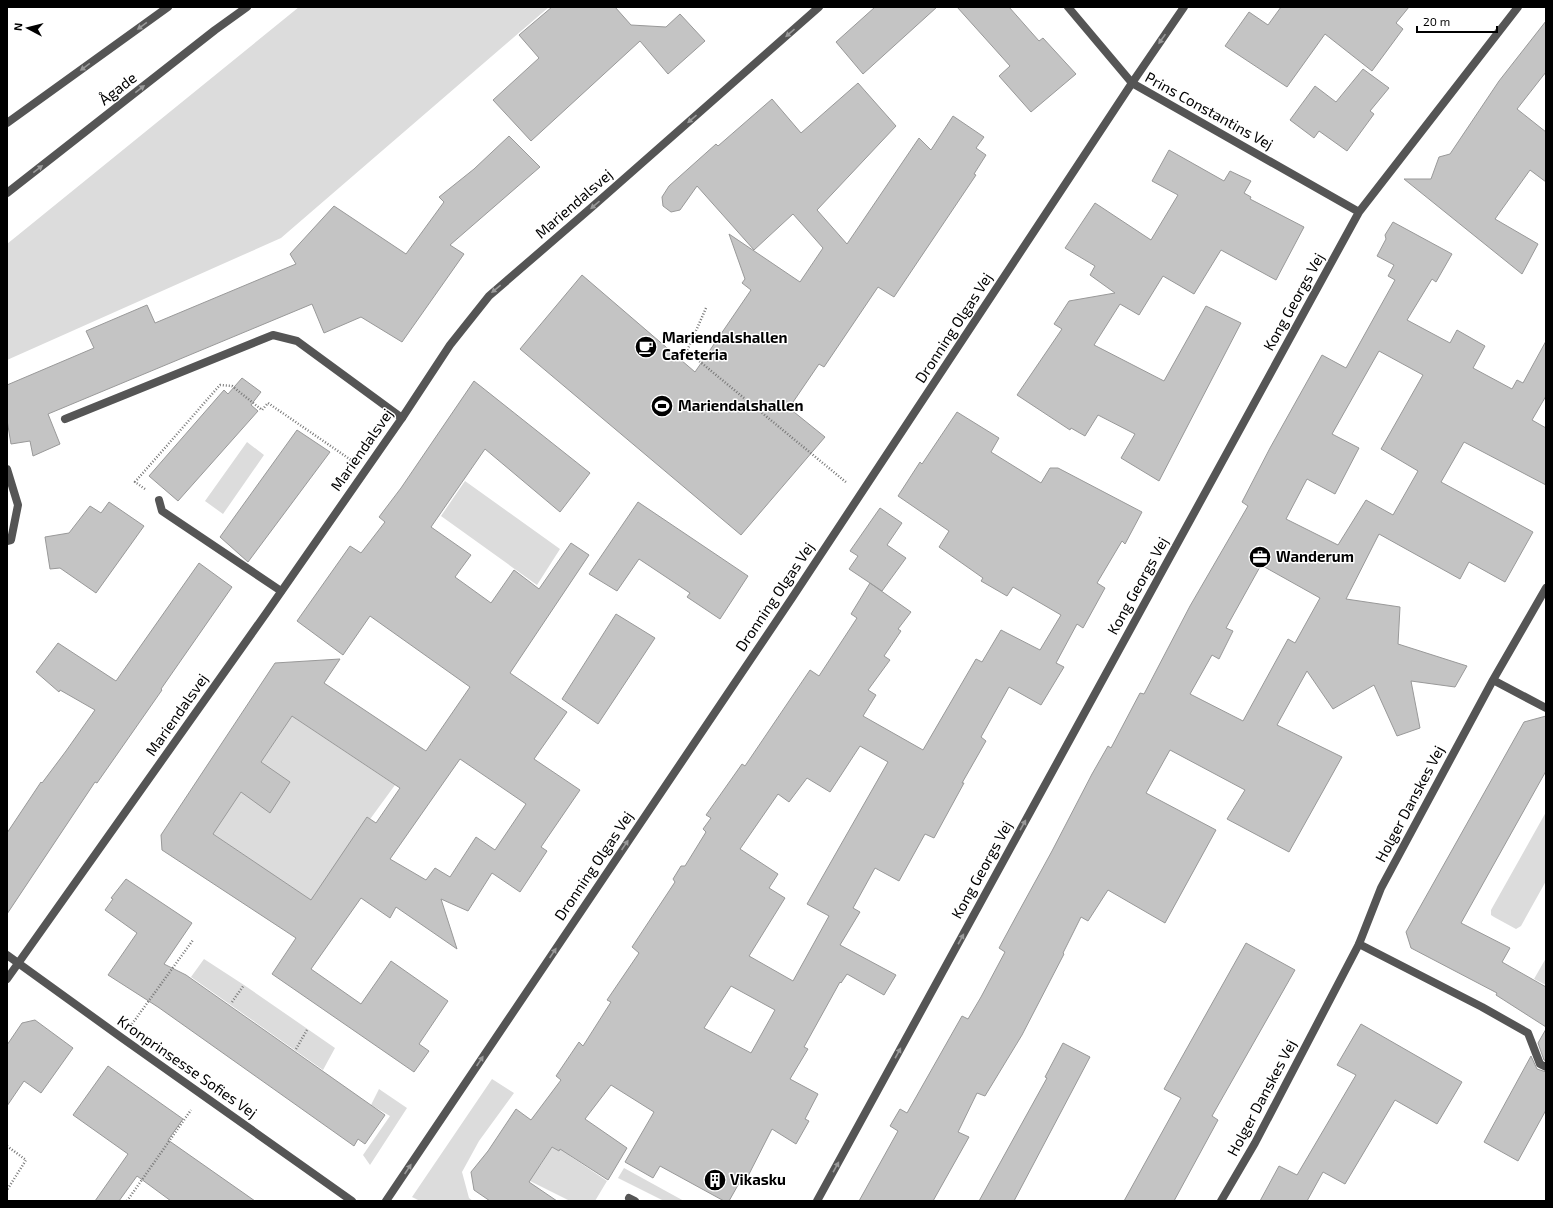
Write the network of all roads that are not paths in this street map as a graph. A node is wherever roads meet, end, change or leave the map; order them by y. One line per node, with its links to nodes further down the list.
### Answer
1 (168, 7): 8 (street, one-way to 8)
2 (247, 7): 9 (street, Ågade, one-way to 2)
3 (819, 7): 11 (street, Mariendalsvej, one-way to 11)
4 (1068, 7): 7 (street, Prins Constantins Vej)
5 (1184, 7): 7 (street, Dronning Olgas Vej, one-way to 7)
6 (1518, 7): 10 (street, Kong Georgs Vej)
7 (1132, 83): 10 (street, Prins Constantins Vej); 26 (street, Dronning Olgas Vej, one-way to 7)
8 (7, 123)
9 (7, 193)
10 (1359, 212): 27 (street, Kong Georgs Vej, one-way to 10)
11 (402, 418): 12 (street); 17 (street, Mariendalsvej)
12 (65, 419)
13 (7, 469): 15 (street)
14 (159, 500): 17 (street)
15 (7, 541)
16 (1546, 588): 18 (street, Holger Danskes Vej)
17 (281, 591): 22 (street, Mariendalsvej)
18 (1493, 680): 19 (street); 20 (street, Holger Danskes Vej)
19 (1546, 708)
20 (1359, 944): 24 (street); 28 (street, Holger Danskes Vej)
21 (7, 954): 22 (street, Kronprinsesse Sofies Vej)
22 (18, 962): 23 (street, Mariendalsvej); 25 (street, Kronprinsesse Sofies Vej)
23 (7, 979)
24 (1546, 1067)
25 (352, 1201)
26 (386, 1201)
27 (817, 1201)
28 (1221, 1201)

